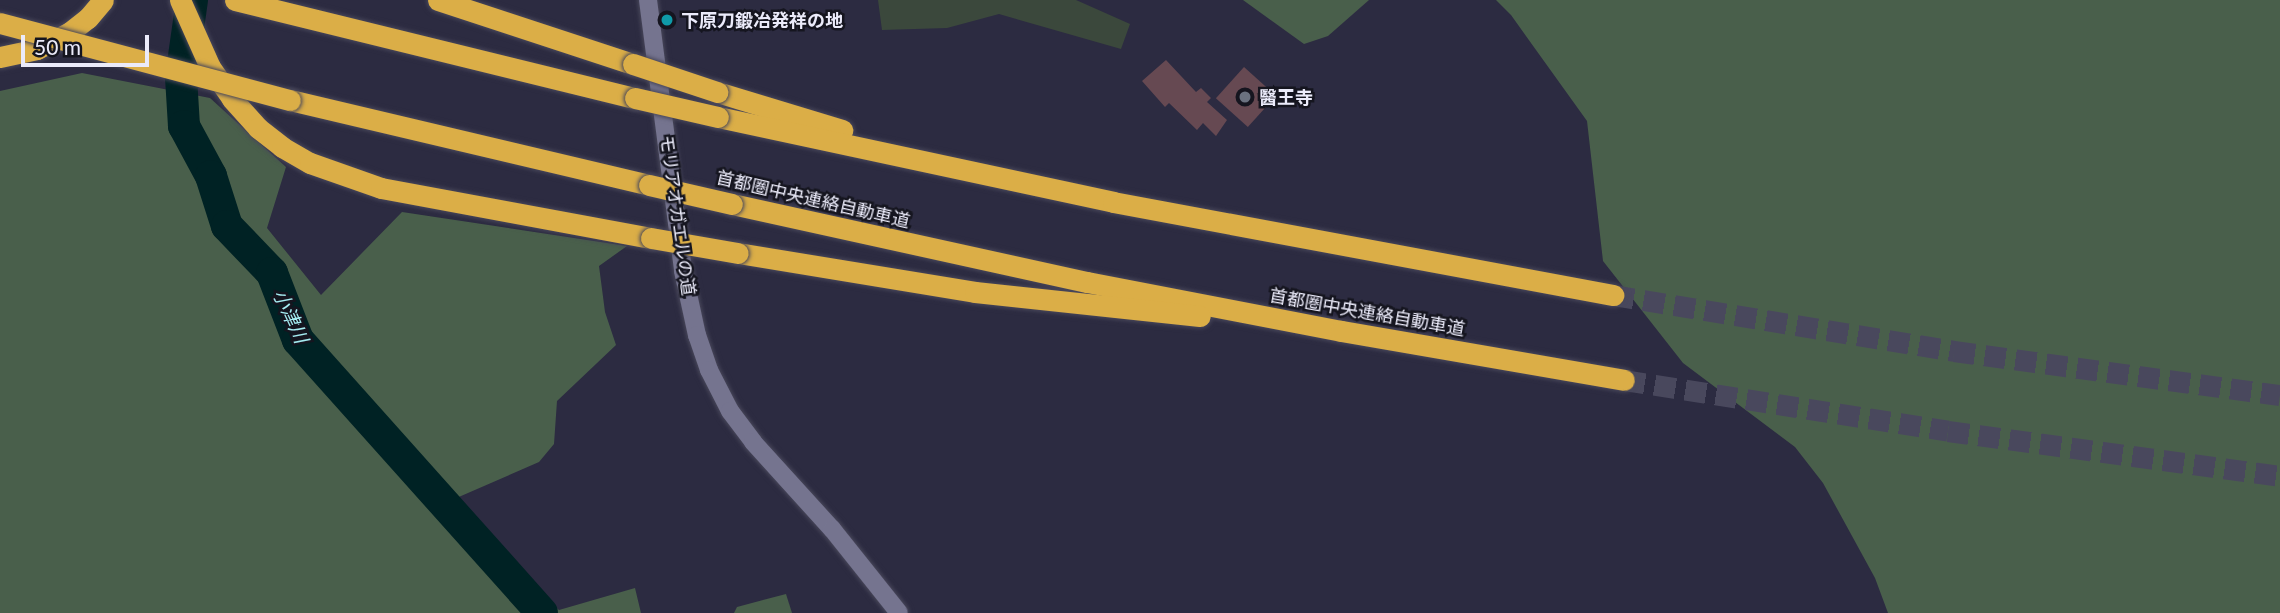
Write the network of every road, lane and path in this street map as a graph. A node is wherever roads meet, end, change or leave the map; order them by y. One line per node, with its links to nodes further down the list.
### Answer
1 (103, 0): 7 (highway)
2 (180, 0): 10 (highway, bridge)
3 (438, 0): 8 (highway, bridge)
4 (648, 0): 12 (street, モリアオガエルの道)
5 (245, 3): 8 (highway, bridge)
6 (0, 23): 10 (highway, 首都圏中央連絡自動車道, bridge)
7 (0, 57)
8 (1113, 202): 9 (highway)
9 (1613, 295)
10 (1341, 331): 11 (highway, 首都圏中央連絡自動車道)
11 (1624, 380)
12 (899, 613)

